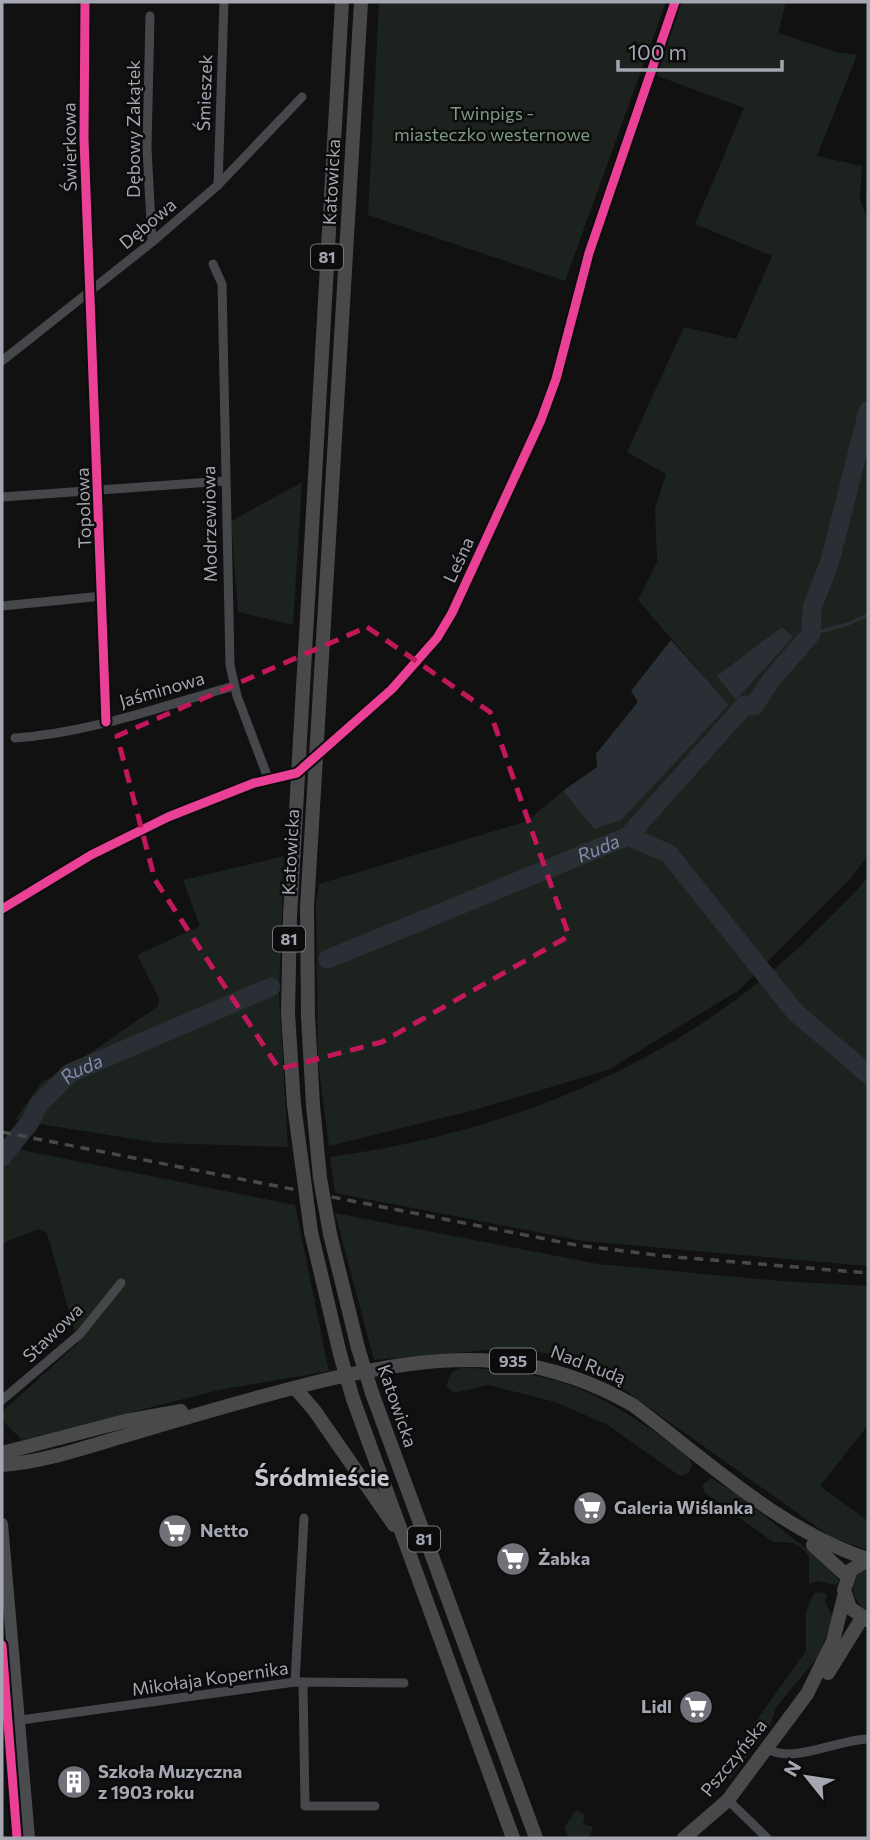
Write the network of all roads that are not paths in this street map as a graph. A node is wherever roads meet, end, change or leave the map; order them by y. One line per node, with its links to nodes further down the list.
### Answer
1 (85, 2): 11 (street, Świerkowa)
2 (224, 2): 8 (street, Śmieszek)
3 (342, 2): 22 (main road, Katowicka / 81)
4 (361, 2): 21 (main road, Katowicka / 81)
5 (675, 2): 21 (street, Leśna)
6 (150, 16): 9 (street, Dębowy Zakątek)
7 (302, 97): 8 (street, Dębowa)
8 (218, 185): 9 (street, Dębowa)
9 (152, 242): 11 (street, Dębowa)
10 (213, 264): 13 (street, Modrzewiowa)
11 (90, 292): 12 (street, Dębowa); 14 (street, Topolowa)
12 (2, 361)
13 (225, 481): 14 (street); 18 (street, Modrzewiowa)
14 (99, 489): 15 (street); 16 (street, Topolowa)
15 (2, 497)
16 (103, 596): 17 (street); 19 (street, Topolowa)
17 (2, 606)
18 (234, 686): 19 (street, Jaśminowa); 23 (street, Modrzewiowa)
19 (106, 722): 20 (street, Jaśminowa)
20 (15, 738)
21 (318, 754): 22 (street, Leśna); 47 (main road, Katowicka / 81, bridge)
22 (297, 773): 23 (street); 34 (main road, Katowicka / 81, bridge)
23 (268, 778): 24 (street)
24 (2, 909)
25 (121, 1283): 27 (street, Stawowa)
26 (295, 1388): 28 (main road, Nad Rudą / 935); 32 (main road, Nad Rudą / 935); 34 (main road)
27 (2, 1400)
28 (213, 1408): 29 (main road, Nad Rudą / 935); 30 (main road, Nad Rudą / 935)
29 (2, 1453)
30 (2, 1465)
31 (304, 1518): 39 (street)
32 (789, 1523): 35 (main road, Nad Rudą / 935); 36 (main road, Nad Rudą / 935)
33 (2, 1524): 42 (street)
34 (401, 1534): 49 (main road, Katowicka / 81)
35 (868, 1560): 36 (main road, 935)
36 (847, 1576): 37 (main road, Pszczyńska)
37 (844, 1597): 38 (main road); 41 (main road, Pszczyńska)
38 (865, 1619): 41 (main road, Pszczyńska)
39 (300, 1682): 40 (street, Mikołaja Kopernika); 42 (street, Mikołaja Kopernika); 46 (street)
40 (404, 1683)
41 (807, 1694): 44 (main road, Pszczyńska)
42 (20, 1720): 48 (street)
43 (868, 1740): 44 (street)
44 (767, 1749): 45 (main road, Pszczyńska)
45 (728, 1800): 50 (main road, Pszczyńska); 51 (street)
46 (375, 1806)
47 (536, 1835)
48 (29, 1838)
49 (511, 1838)
50 (684, 1838)
51 (767, 1838)

